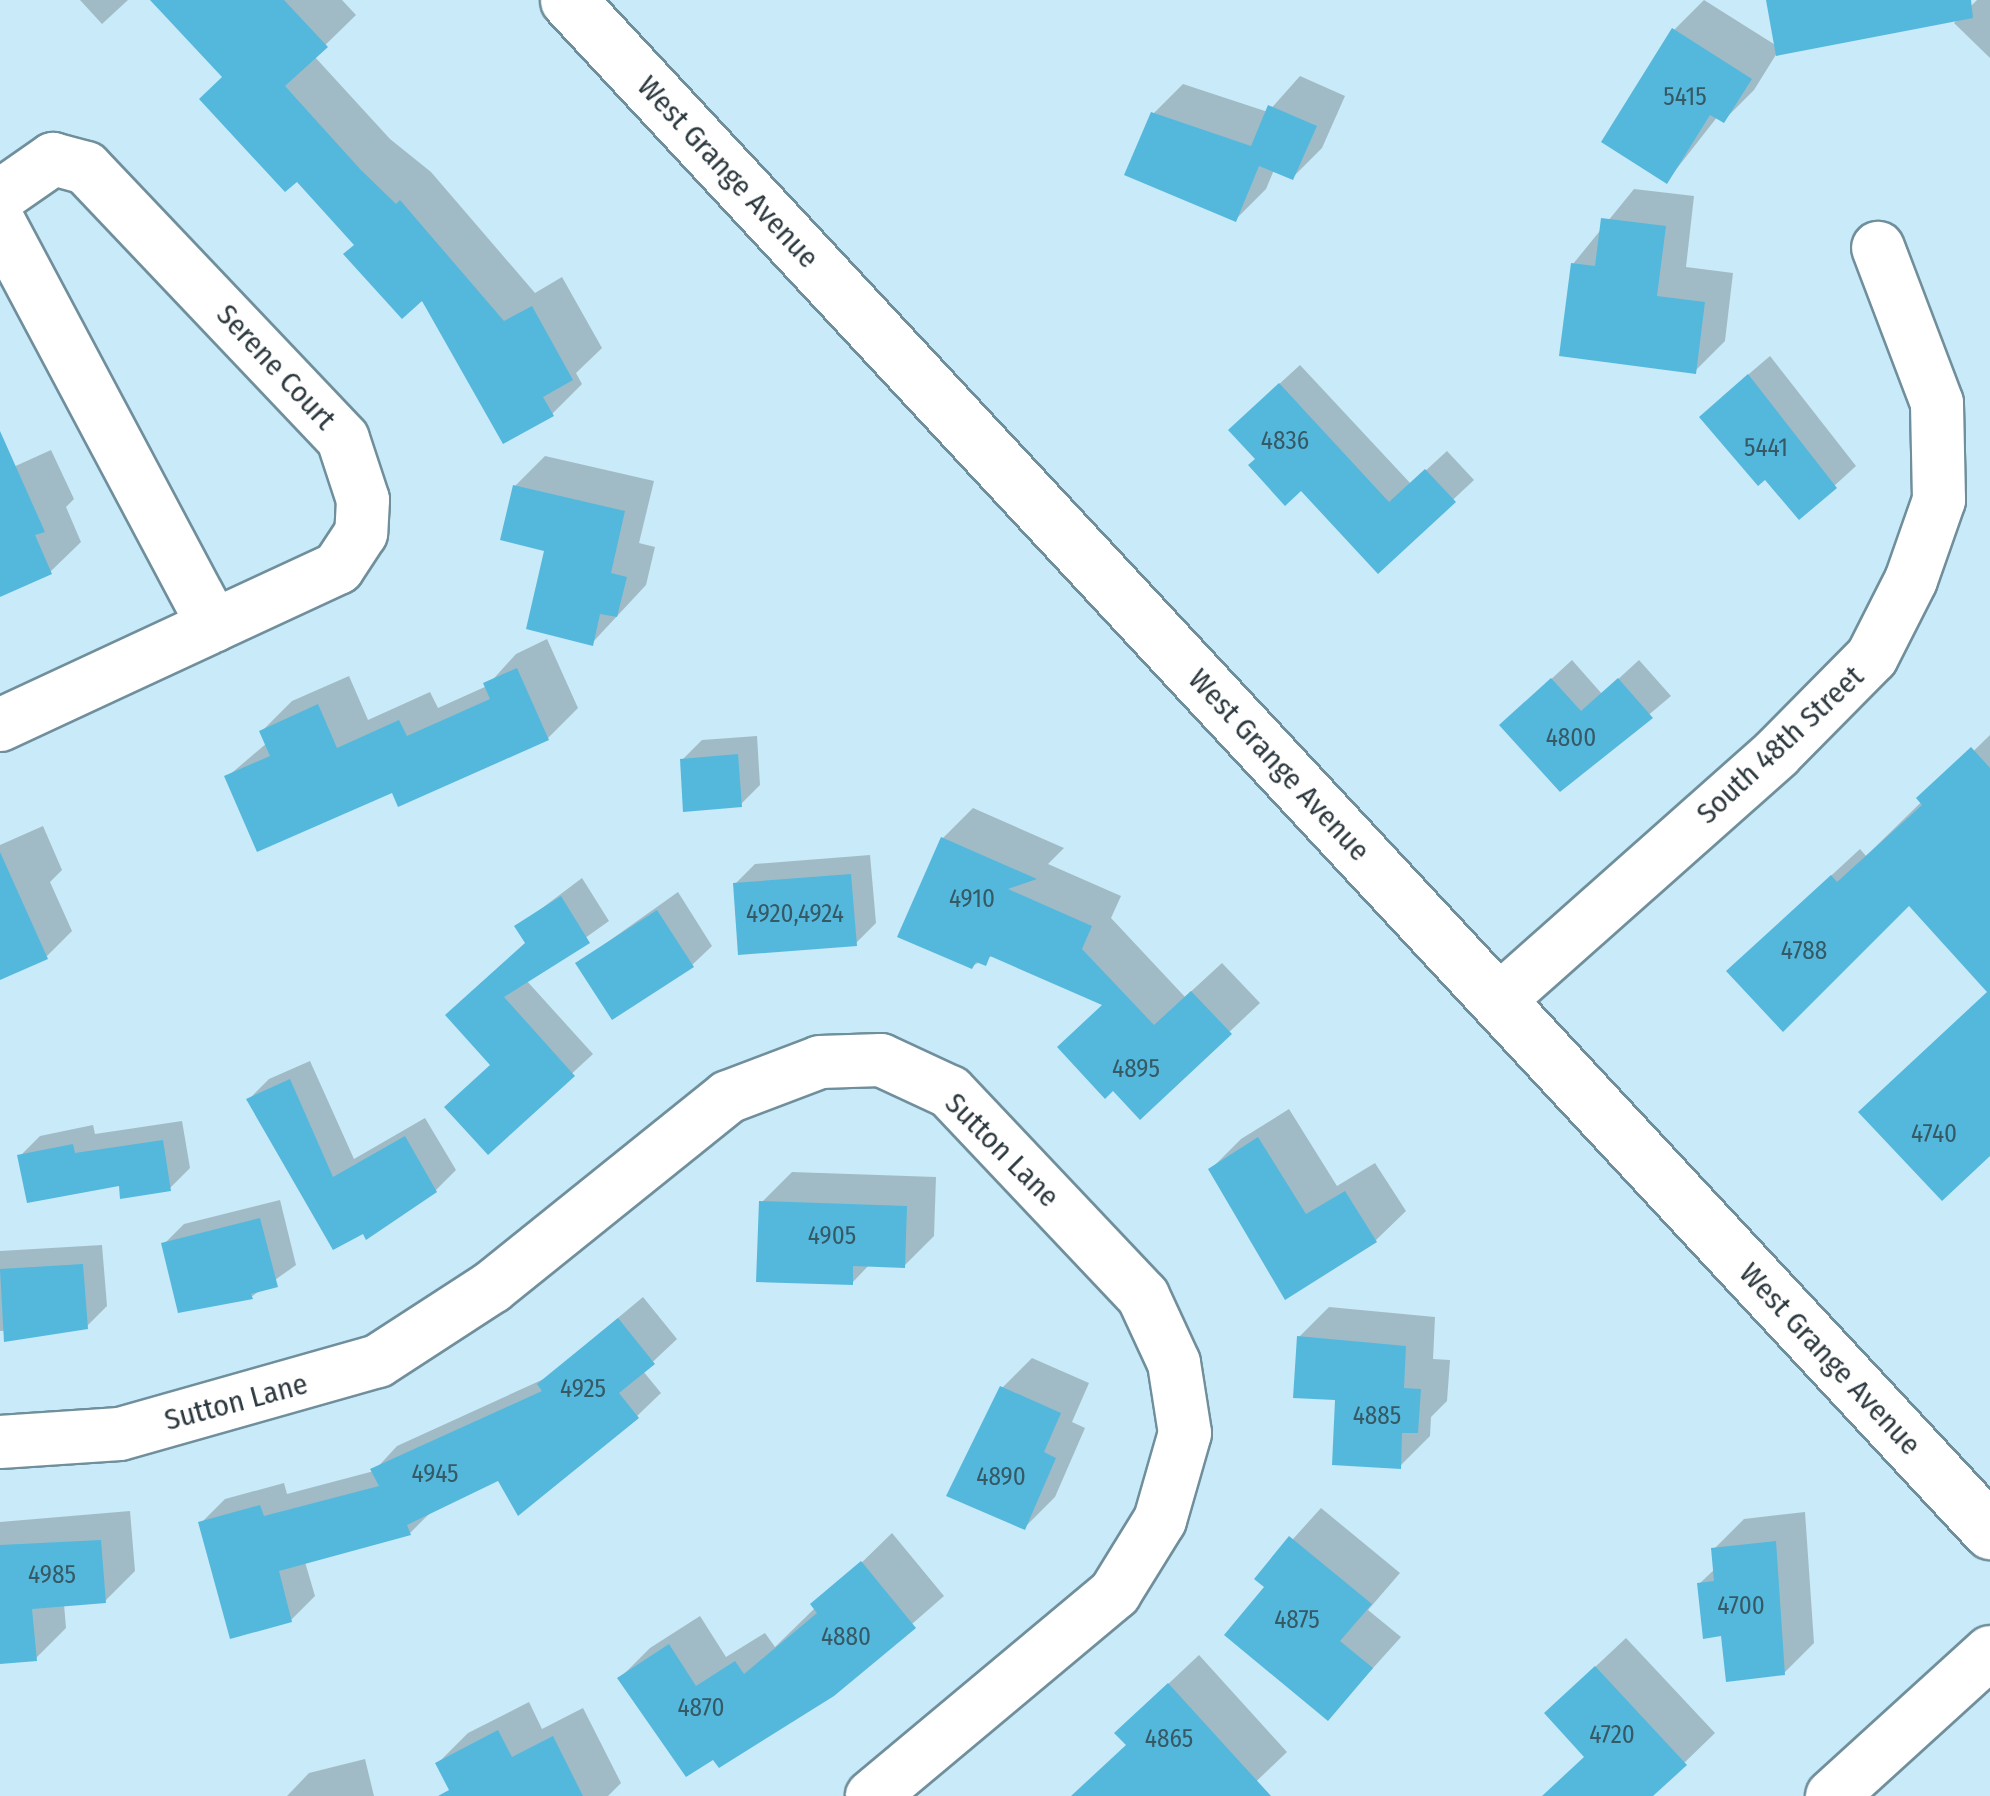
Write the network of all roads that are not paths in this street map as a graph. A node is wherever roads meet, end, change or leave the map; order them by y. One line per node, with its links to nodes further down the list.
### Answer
1 (568, 0): 7 (street, West Grange Avenue)
2 (0, 196): 5 (street, Serene Court)
3 (0, 224): 5 (street)
4 (1878, 248): 7 (street, South 48th Street)
5 (214, 626): 6 (street, Serene Court)
6 (0, 725)
7 (1498, 1001): 9 (street, West Grange Avenue)
8 (0, 1442): 11 (street, Sutton Lane)
9 (1990, 1530)
10 (1990, 1652): 12 (street)
11 (872, 1796)
12 (1832, 1796)

